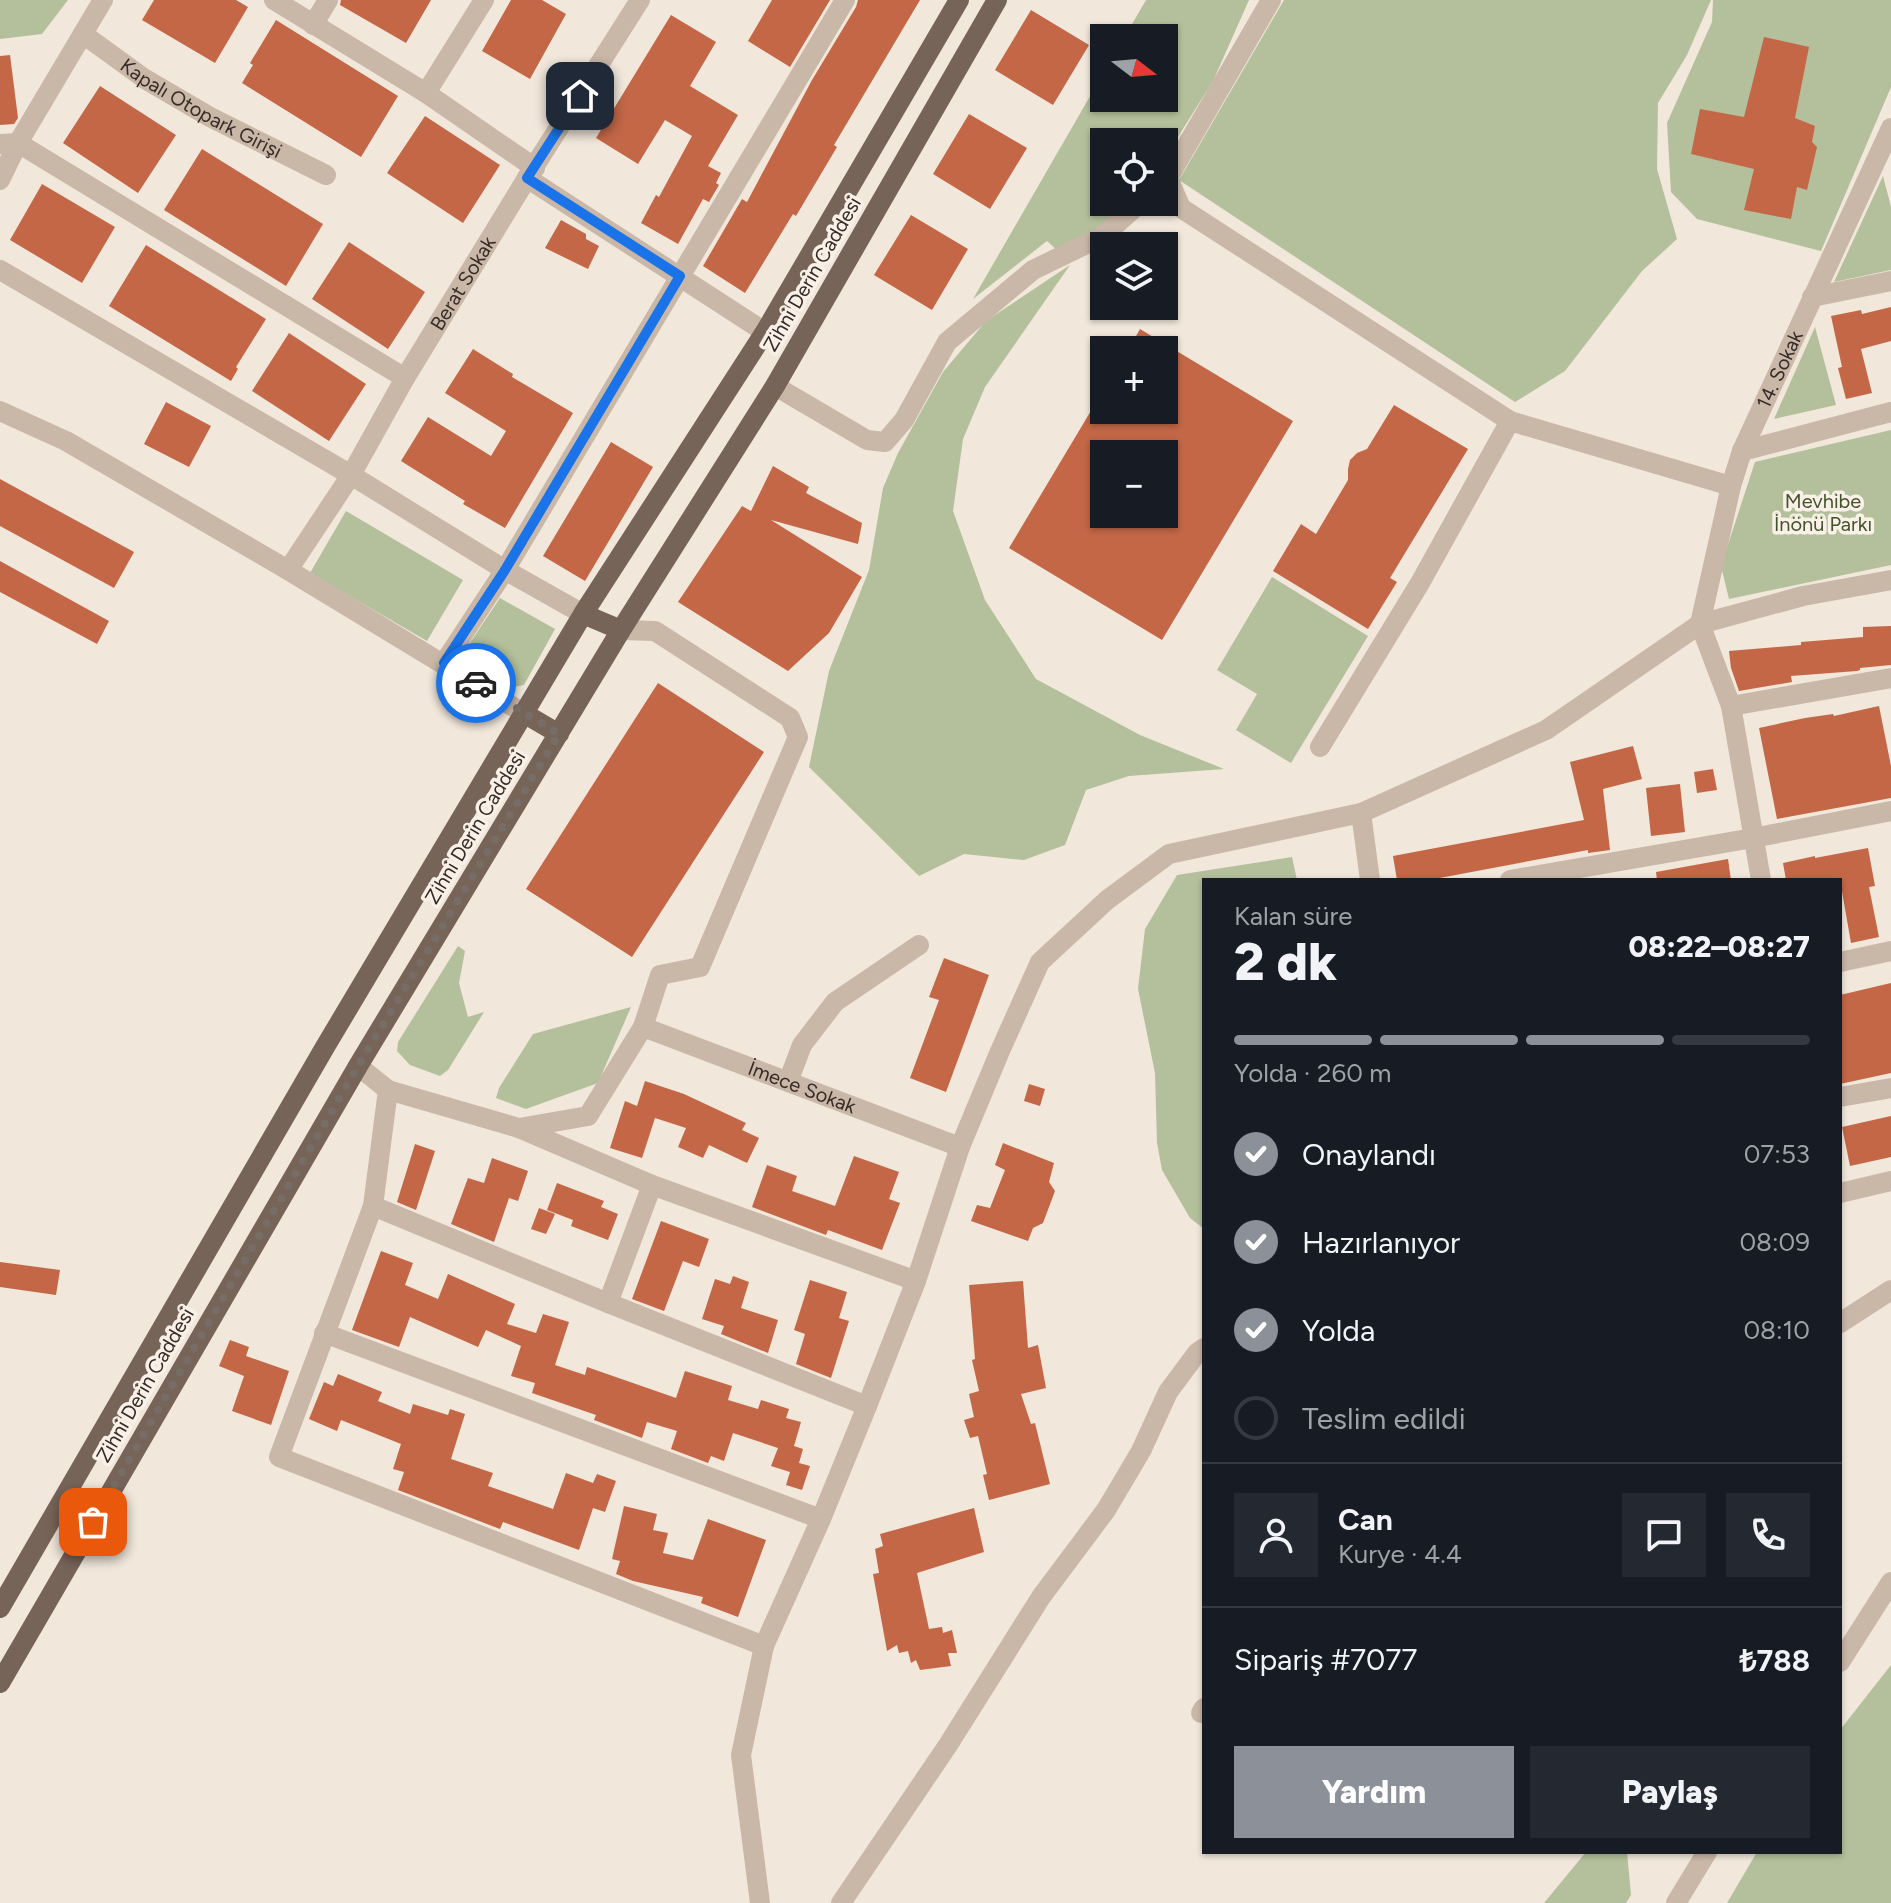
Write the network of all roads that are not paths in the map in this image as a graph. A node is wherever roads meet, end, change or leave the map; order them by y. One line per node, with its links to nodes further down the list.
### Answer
1 (103, 0): 11 (street)
2 (274, 0): 10 (street)
3 (328, 0): 10 (street)
4 (484, 0): 12 (street)
5 (640, 0): 16 (street, Berat Sokak)
6 (845, 0): 22 (street)
7 (959, 0): 25 (main road, Zihni Derin Caddesi)
8 (997, 0): 27 (main road, Zihni Derin Caddesi)
9 (1271, 0): 15 (street)
10 (313, 25): 12 (street)
11 (83, 34): 14 (street); 17 (street, Kapalı Otopark Girişi)
12 (426, 93): 16 (street)
13 (1889, 137): 24 (street, 14. Sokak)
14 (9, 144): 18 (street); 26 (street)
15 (1178, 159)
16 (531, 173): 22 (street); 26 (street, Berat Sokak)
17 (326, 175)
18 (0, 180)
19 (1178, 202): 30 (street)
20 (1125, 216): 27 (street)
21 (0, 270): 32 (street)
22 (680, 276): 25 (street); 35 (street)
23 (1891, 281): 24 (street)
24 (1812, 297): 31 (street, 14. Sokak)
25 (765, 332): 37 (main road, Zihni Derin Caddesi)
26 (405, 378): 32 (street, Berat Sokak)
27 (775, 386): 39 (main road, Zihni Derin Caddesi)
28 (0, 411): 34 (street)
29 (1891, 412): 31 (street)
30 (1510, 421): 33 (street); 45 (street)
31 (1742, 451): 33 (street, 14. Sokak)
32 (351, 475): 34 (street, Berat Sokak); 35 (street)
33 (1731, 486): 38 (street, 14. Sokak)
34 (288, 570): 40 (street)
35 (505, 570): 37 (street); 40 (street)
36 (1891, 580): 38 (street)
37 (583, 614): 39 (main road); 43 (main road, Zihni Derin Caddesi)
38 (1700, 624): 42 (street); 47 (street)
39 (621, 630): 44 (main road, Zihni Derin Caddesi); 55 (street)
40 (444, 663): 43 (street)
41 (1891, 678): 42 (street)
42 (1731, 706): 48 (street)
43 (525, 714): 44 (main road); 56 (main road, Zihni Derin Caddesi)
44 (559, 734): 57 (main road, Zihni Derin Caddesi)
45 (1320, 747)
46 (1891, 811): 48 (street)
47 (1361, 813): 49 (street); 63 (street)
48 (1753, 838): 50 (street); 51 (street)
49 (1370, 878)
50 (1522, 878)
51 (1761, 878)
52 (919, 945): 58 (street)
53 (1891, 951): 54 (street)
54 (1842, 962)
55 (643, 1027): 58 (street, İmece Sokak); 62 (street)
56 (325, 1047): 57 (main road); 77 (main road, Zihni Derin Caddesi)
57 (358, 1066): 60 (street); 80 (main road, Zihni Derin Caddesi)
58 (788, 1082): 63 (street, İmece Sokak)
59 (1891, 1088): 61 (street)
60 (388, 1090): 62 (street); 67 (street)
61 (1842, 1097)
62 (519, 1128): 65 (street)
63 (960, 1147): 68 (street)
64 (1891, 1181): 66 (street)
65 (652, 1185): 68 (street); 70 (street)
66 (1842, 1193)
67 (373, 1206): 70 (street); 72 (street)
68 (916, 1281): 74 (street)
69 (1891, 1290): 71 (street)
70 (608, 1303): 74 (street)
71 (1842, 1322)
72 (324, 1333): 75 (street); 78 (street)
73 (1202, 1349): 83 (street)
74 (867, 1406): 75 (street)
75 (821, 1519): 78 (street)
76 (1891, 1582): 79 (street)
77 (0, 1608)
78 (764, 1646): 82 (street)
79 (1842, 1659)
80 (0, 1683)
81 (1706, 1854): 84 (street)
82 (760, 1903)
83 (841, 1903)
84 (1676, 1903)

